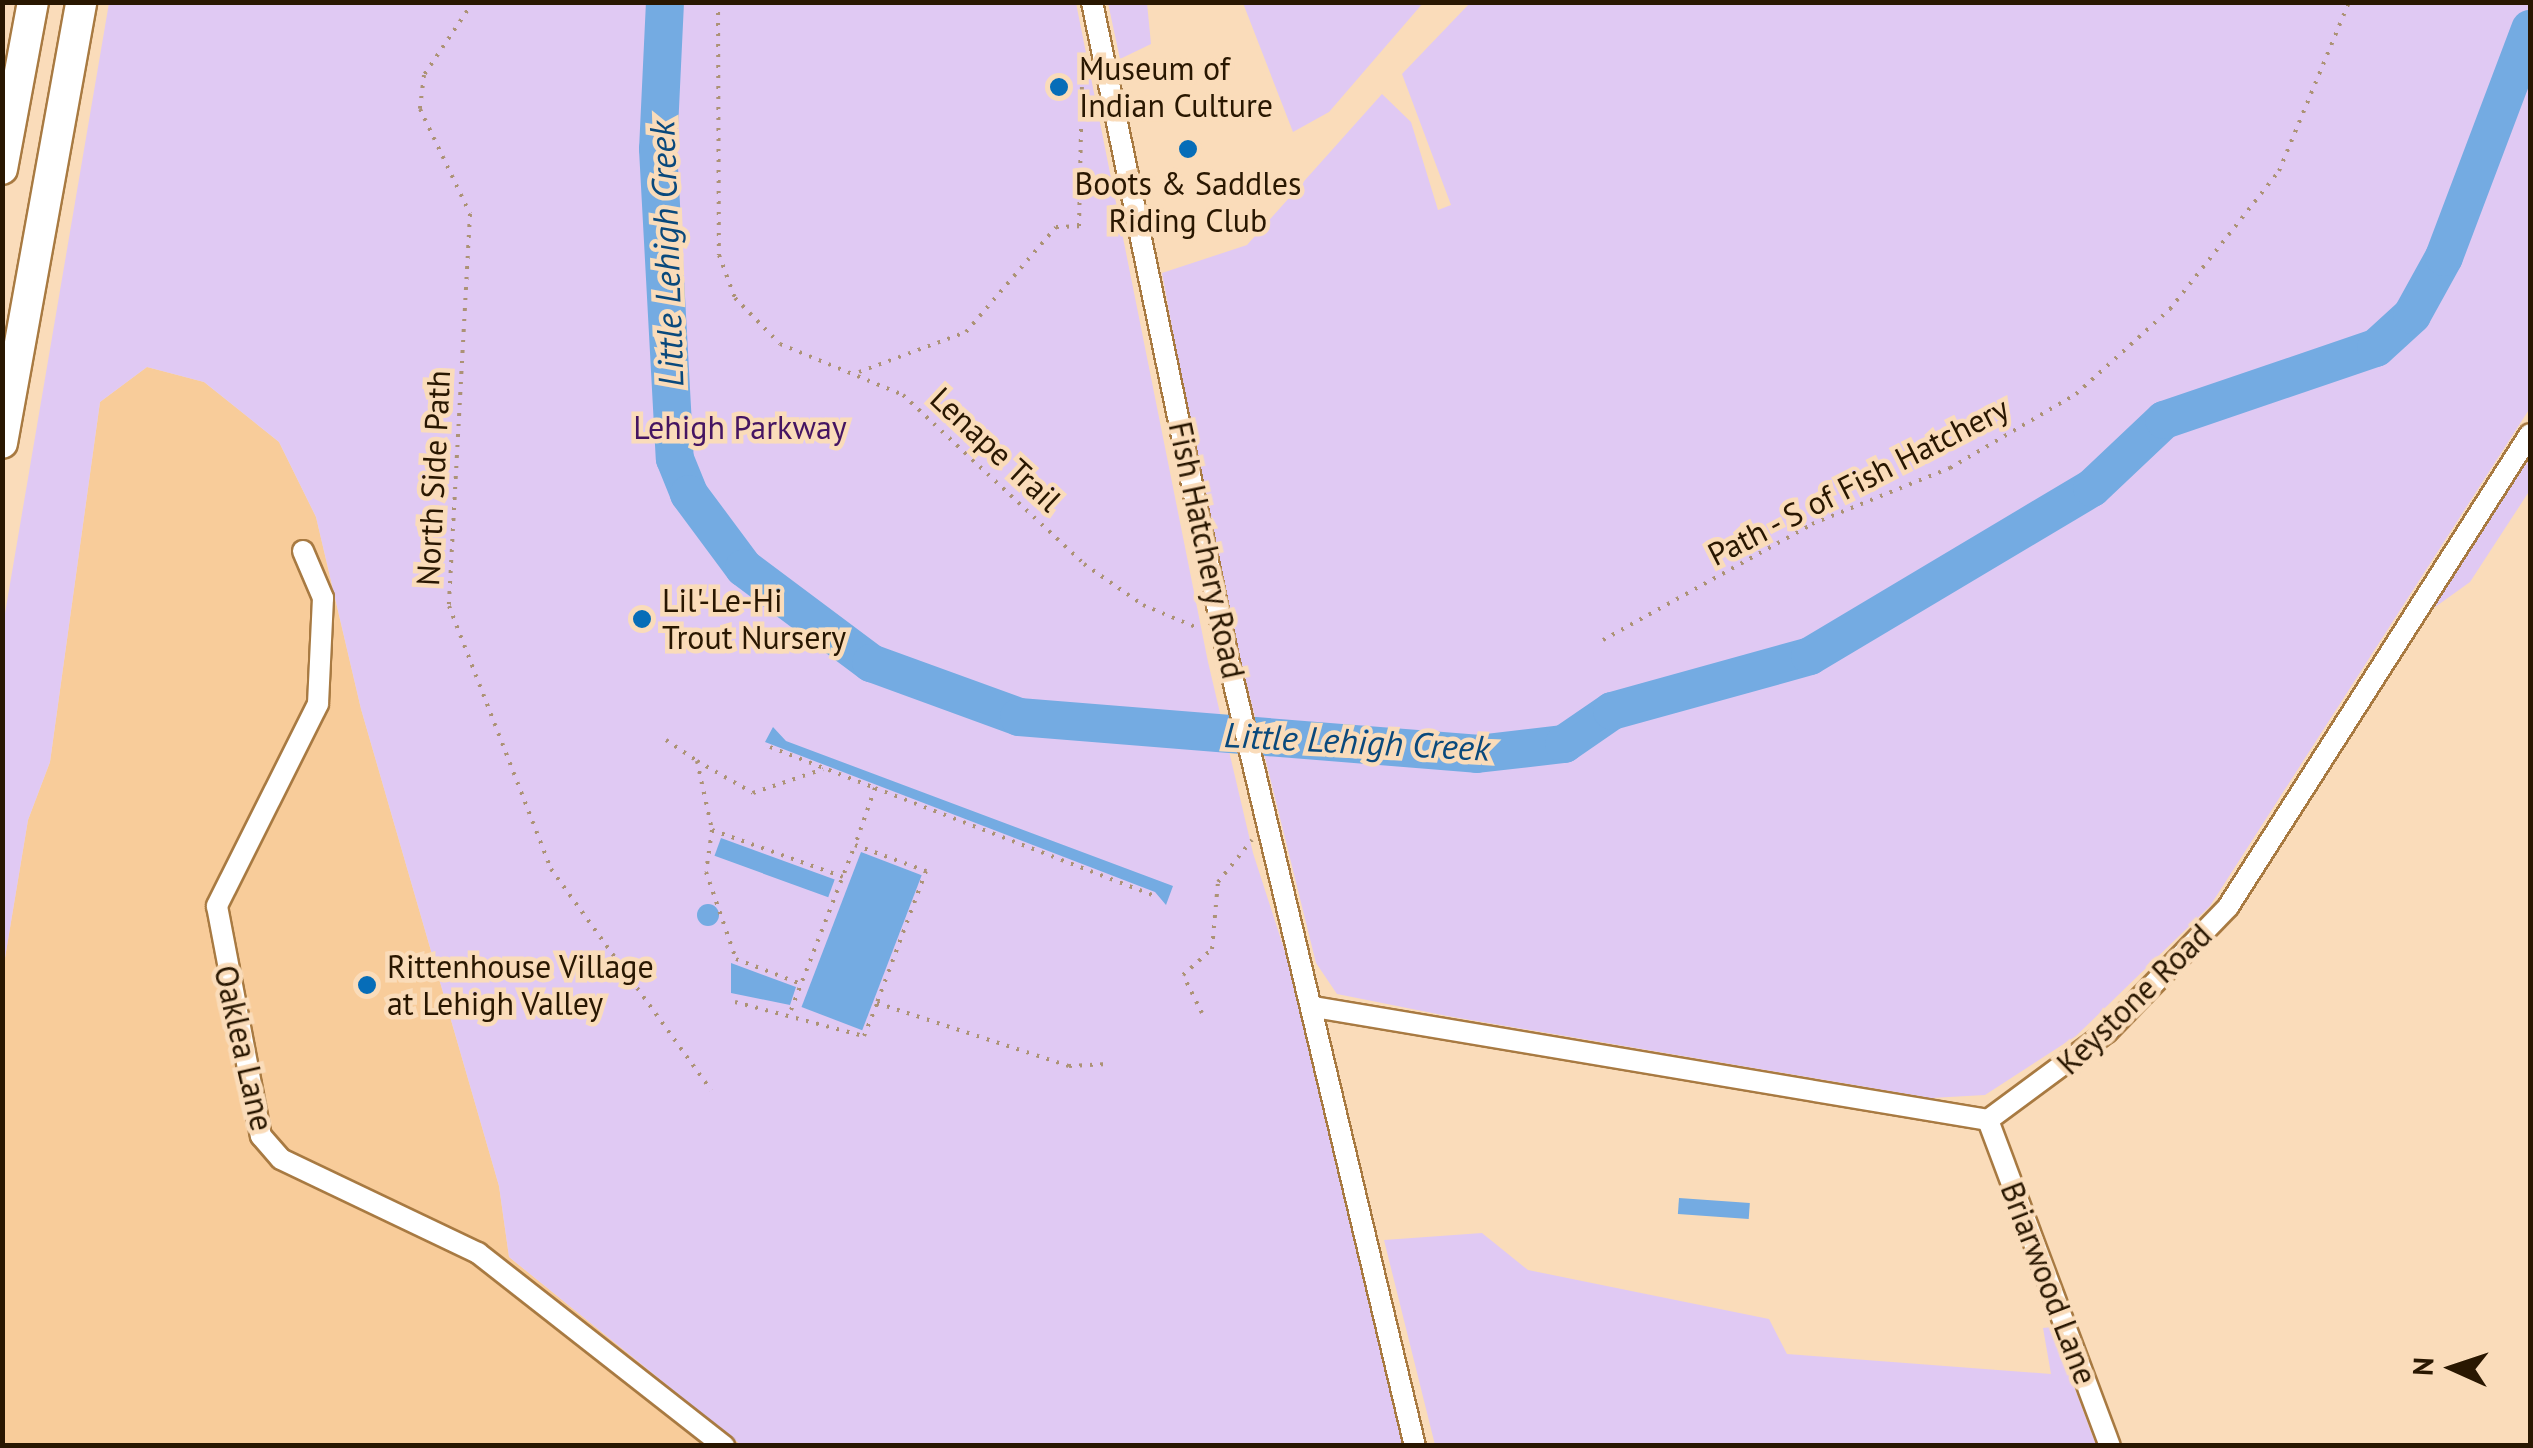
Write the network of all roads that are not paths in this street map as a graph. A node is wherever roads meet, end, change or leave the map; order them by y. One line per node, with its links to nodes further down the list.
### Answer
1 (34, 2): 4 (highway)
2 (82, 2): 6 (highway)
3 (1092, 2): 8 (street, Fish Hatchery Road)
4 (2, 169)
5 (2530, 434): 9 (street, Keystone Road)
6 (2, 443)
7 (303, 551): 10 (street, Oaklea Lane)
8 (1314, 1007): 9 (street); 11 (street, Fish Hatchery Road)
9 (1988, 1120): 12 (street, Briarwood Lane)
10 (724, 1446)
11 (1415, 1446)
12 (2110, 1446)

